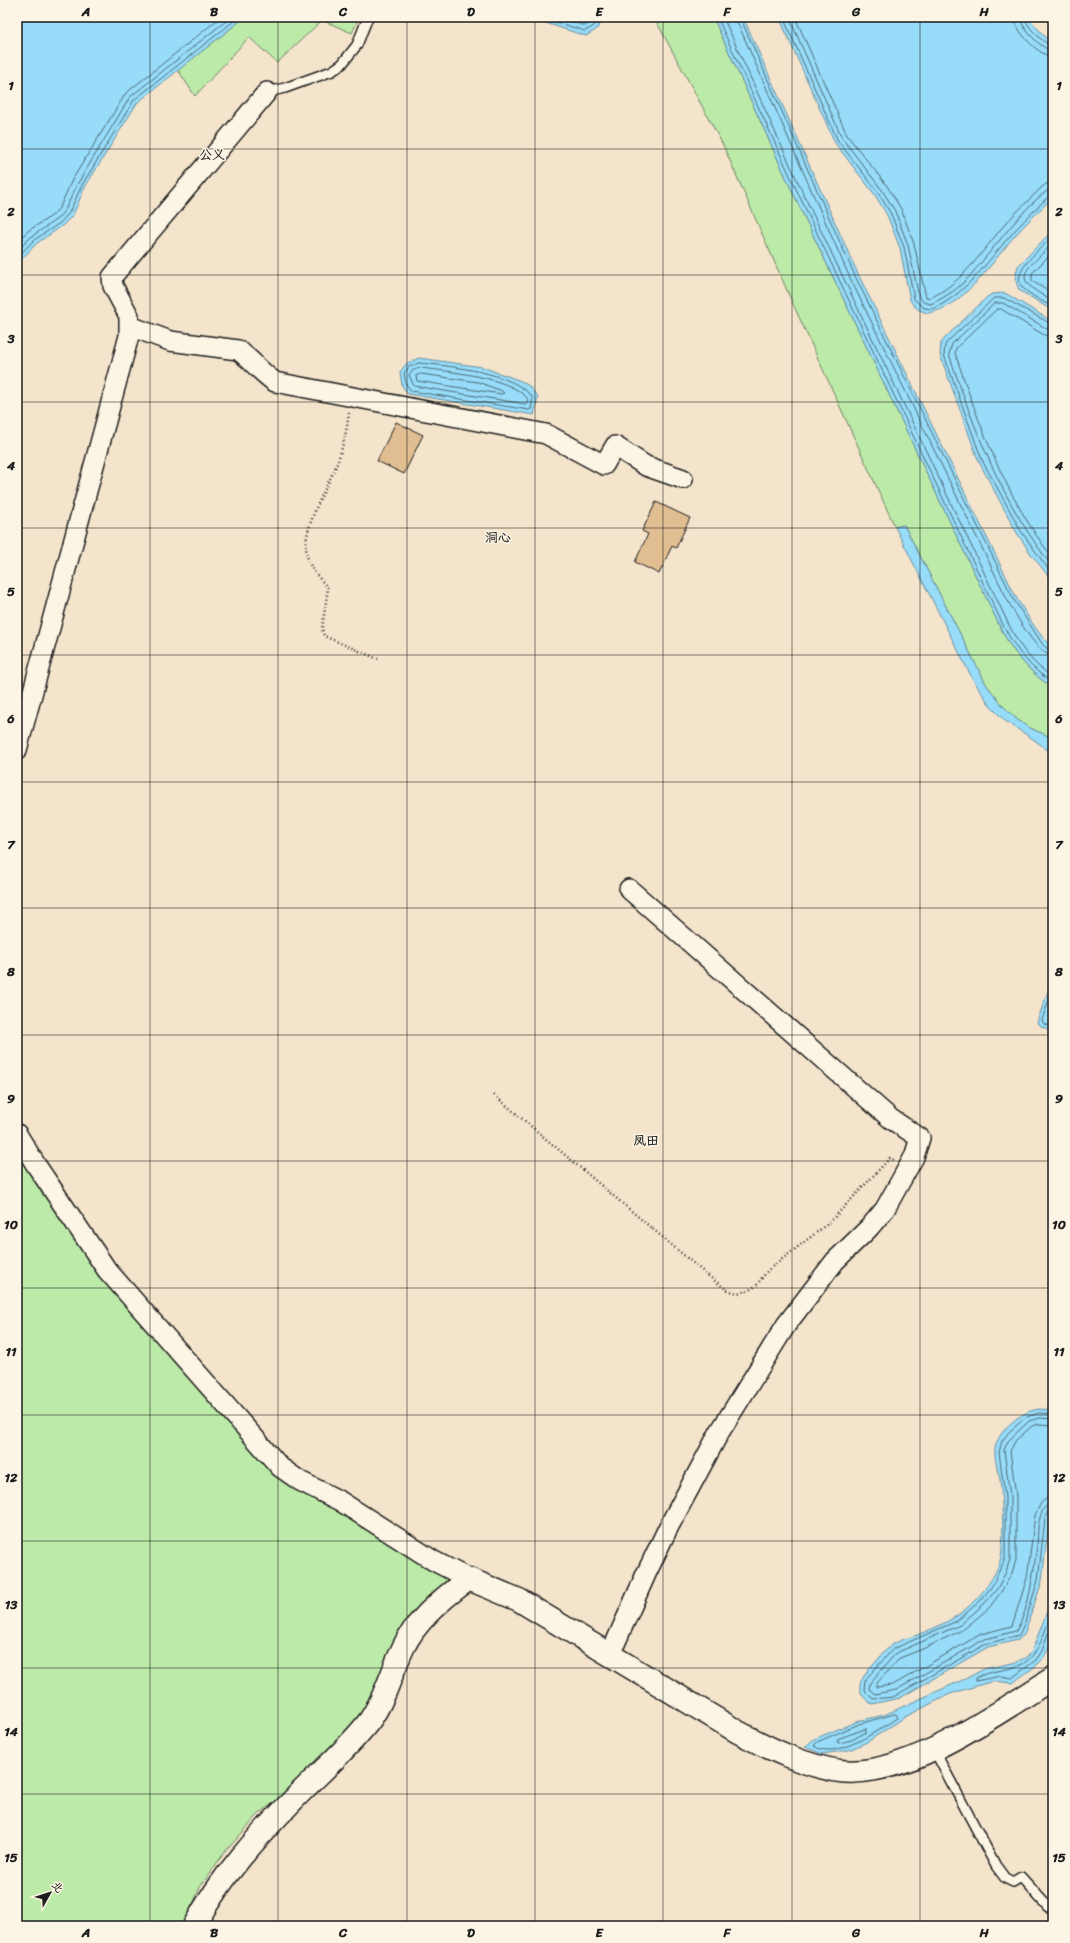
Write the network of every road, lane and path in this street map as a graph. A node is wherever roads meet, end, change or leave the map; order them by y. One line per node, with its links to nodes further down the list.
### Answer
1 (368, 17): 2 (lane)
2 (267, 92): 3 (street)
3 (130, 326): 4 (street); 7 (street)
4 (350, 396): 5 (street); 6 (path)
5 (683, 479)
6 (378, 659)
7 (17, 750)
8 (629, 889): 11 (street)
9 (494, 1095): 11 (path)
10 (17, 1134): 12 (street)
11 (908, 1169): 13 (street)
12 (469, 1579): 13 (street); 17 (street)
13 (610, 1655): 15 (street)
14 (1053, 1678): 15 (street)
15 (933, 1748): 16 (lane)
16 (1048, 1907)
17 (194, 1926)

